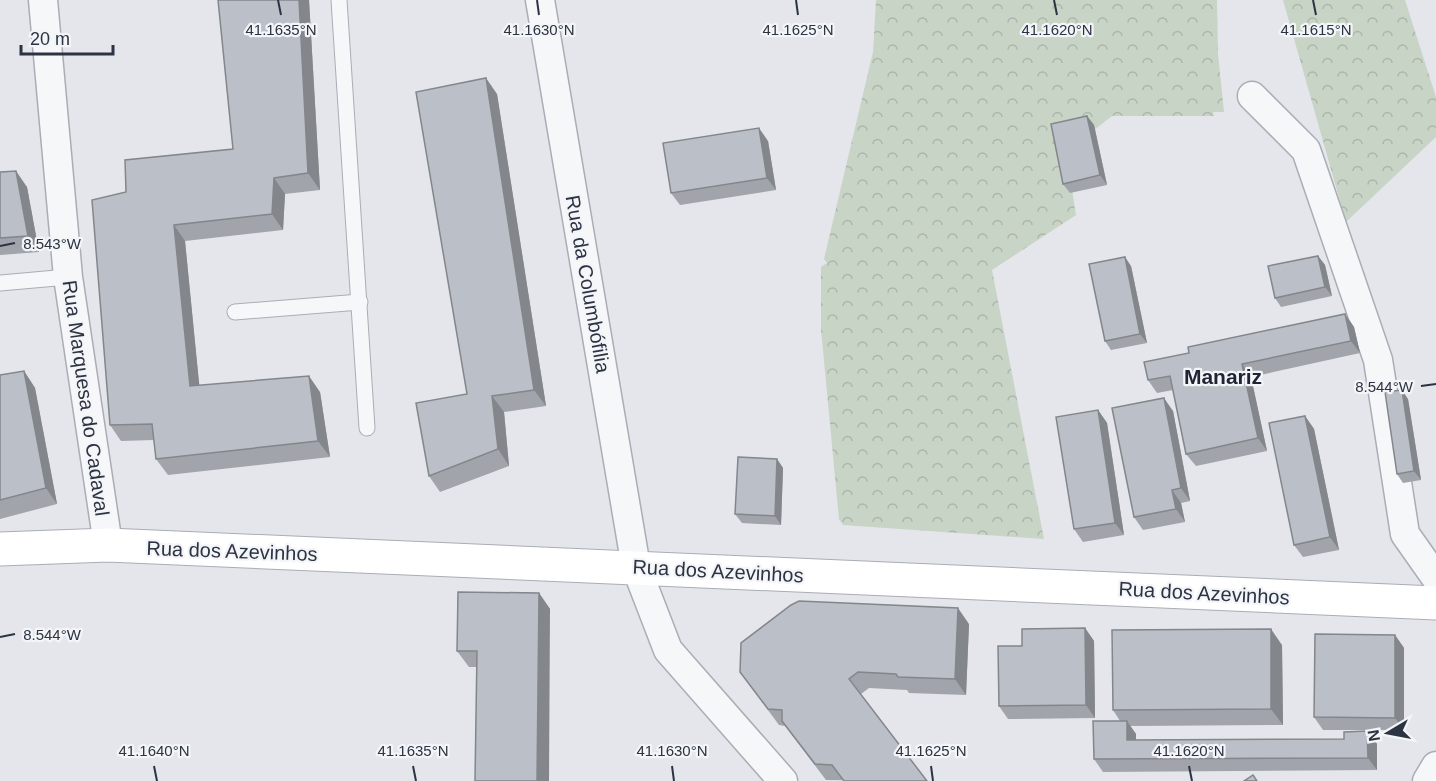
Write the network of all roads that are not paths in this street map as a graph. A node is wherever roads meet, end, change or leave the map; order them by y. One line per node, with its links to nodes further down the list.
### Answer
1 (44, 0): 5 (street, Rua Marquesa do Cadaval)
2 (339, 0): 7 (lane)
3 (540, 0): 12 (street, Rua da Columbófilia)
4 (1252, 96): 13 (street)
5 (68, 277): 6 (lane); 10 (street, Rua Marquesa do Cadaval)
6 (0, 283)
7 (360, 302): 8 (lane); 9 (lane)
8 (235, 312)
9 (367, 428)
10 (108, 545): 11 (street, Rua dos Azevinhos); 12 (street, Rua dos Azevinhos)
11 (0, 549)
12 (636, 567): 14 (street, Rua dos Azevinhos); 16 (street, Rua da Columbófilia)
13 (1436, 578)
14 (1436, 603)
15 (1436, 766): 17 (street)
16 (783, 781)
17 (1427, 781)

